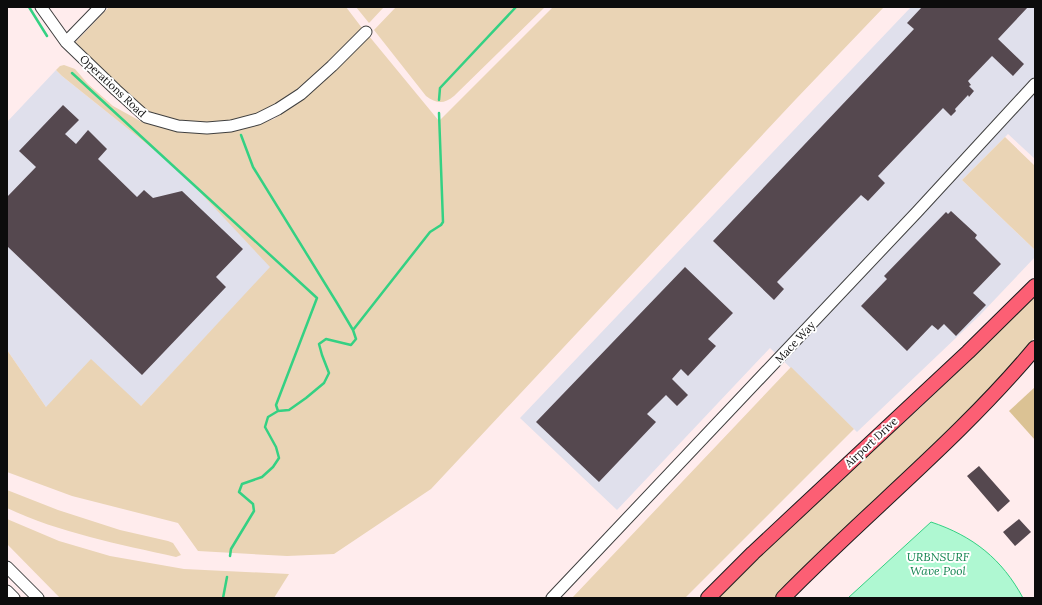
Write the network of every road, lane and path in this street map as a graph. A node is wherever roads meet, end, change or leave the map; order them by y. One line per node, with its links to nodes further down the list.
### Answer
1 (41, 7): 4 (street, Operations Road)
2 (100, 7): 4 (street)
3 (366, 32): 4 (street, Operations Road)
4 (66, 42)
5 (1035, 84): 12 (street, Mace Way)
6 (1035, 286): 13 (main road, Airport Drive)
7 (1035, 348): 14 (main road)
8 (7, 567): 11 (street)
9 (7, 591): 10 (street)
10 (14, 598)
11 (38, 598)
12 (552, 598)
13 (708, 598)
14 (783, 598)

